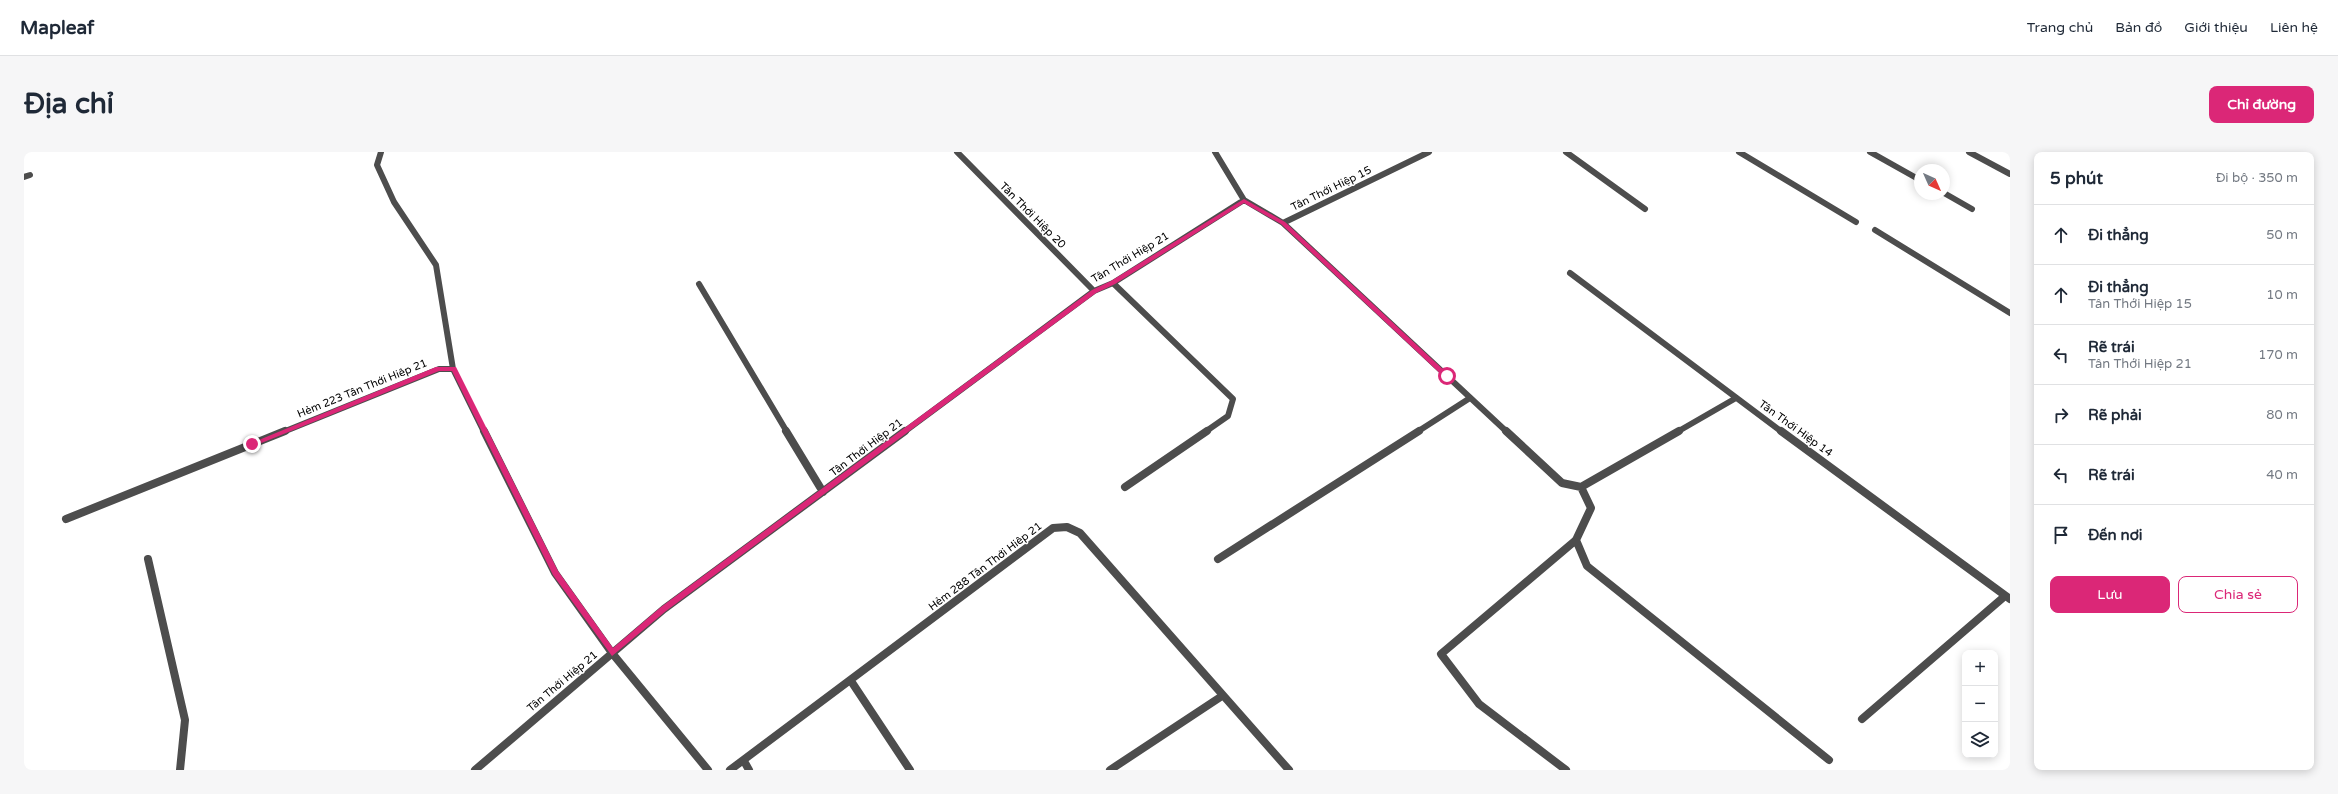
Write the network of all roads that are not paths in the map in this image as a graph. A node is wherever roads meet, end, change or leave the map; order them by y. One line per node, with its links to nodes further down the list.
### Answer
1 (381, 152): 23 (street)
2 (957, 152): 21 (street, Tân Thới Hiệp 20)
3 (1215, 152): 12 (street)
4 (1429, 152): 16 (street, Tân Thới Hiệp 15)
5 (1566, 152): 13 (street)
6 (1739, 152): 15 (street)
7 (1870, 152): 10 (street)
8 (1969, 152): 9 (street)
9 (2010, 174)
10 (1914, 177)
11 (1950, 196): 14 (street)
12 (1244, 200): 16 (street, Tân Thới Hiệp 15); 19 (street, Tân Thới Hiệp 21)
13 (1645, 209)
14 (1972, 209)
15 (1856, 222)
16 (1283, 223): 24 (street)
17 (1875, 230): 22 (street)
18 (1570, 273): 25 (street, Tân Thới Hiệp 14)
19 (1113, 282): 21 (street, Tân Thới Hiệp 21); 26 (street)
20 (699, 284): 28 (street)
21 (1094, 291): 28 (street, Tân Thới Hiệp 21)
22 (2010, 313)
23 (453, 368): 29 (street, Hẻm 223 Tân Thới Hiêp 21); 34 (street)
24 (1470, 398): 27 (street); 32 (street)
25 (1736, 398): 27 (street); 33 (street, Tân Thới Hiệp 14)
26 (1125, 487)
27 (1581, 487): 30 (street)
28 (823, 492): 34 (street, Tân Thới Hiệp 21)
29 (66, 519)
30 (1576, 540): 38 (street); 49 (street)
31 (148, 559): 41 (street)
32 (1218, 559)
33 (2008, 597): 37 (street)
34 (612, 653): 40 (street, Tân Thới Hiệp 21); 43 (street)
35 (850, 681): 36 (street, Hẻm 288 Tân Thới Hiêp 21); 39 (street, Hẻm 288 Tân Thới Hiêp 21); 46 (street)
36 (1222, 696): 47 (street); 48 (street, Hẻm 288 Tân Thới Hiêp 21)
37 (1862, 719)
38 (1828, 760)
39 (744, 761): 44 (street, Hẻm 288 Tân Thới Hiêp 21); 45 (street)
40 (485, 766): 42 (street, Tân Thới Hiệp 21)
41 (180, 770)
42 (475, 770)
43 (708, 770)
44 (730, 770)
45 (749, 770)
46 (910, 770)
47 (1110, 770)
48 (1289, 770)
49 (1566, 770)

